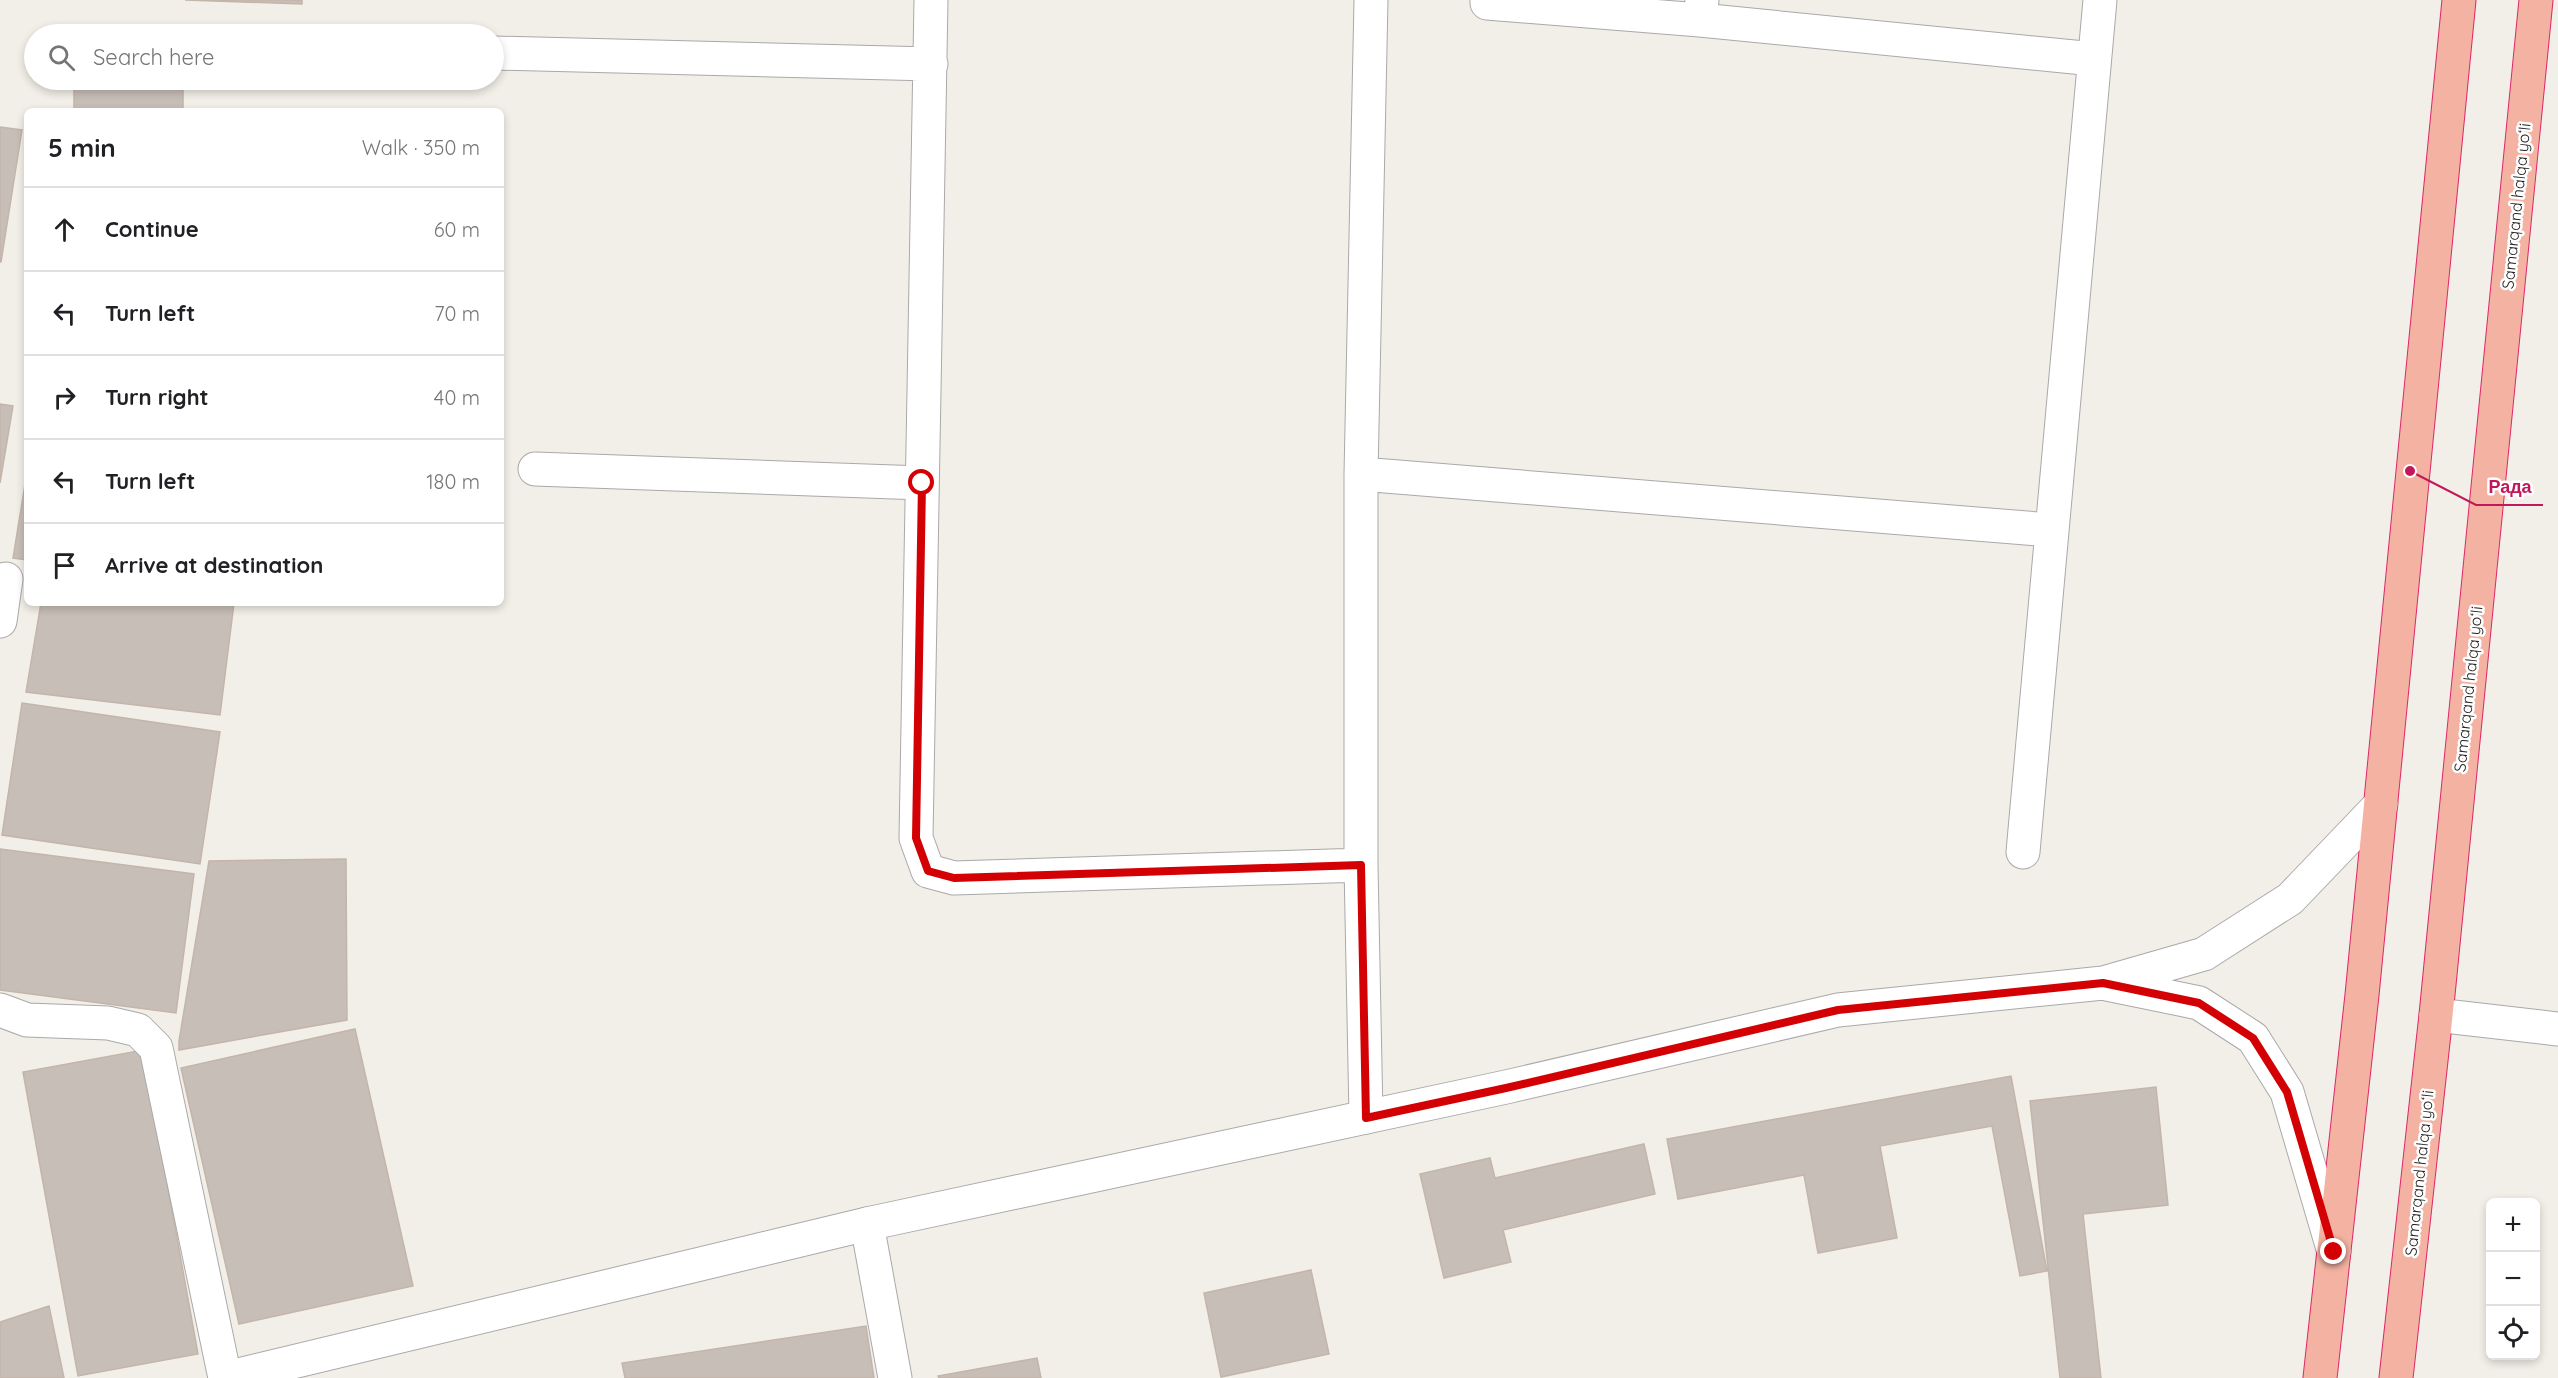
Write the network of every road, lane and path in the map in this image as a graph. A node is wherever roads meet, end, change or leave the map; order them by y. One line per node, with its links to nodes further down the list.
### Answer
1 (931, 0): 10 (street)
2 (1371, 0): 12 (street)
3 (1487, 0): 7 (street)
4 (2100, 0): 9 (street)
5 (2459, 0): 17 (highway)
6 (2536, 0): 22 (highway, Samarqand halqa yoʻli)
7 (1701, 10): 9 (street)
8 (504, 53): 10 (street)
9 (2094, 59): 14 (street)
10 (931, 64): 13 (street)
11 (535, 469): 13 (street)
12 (1361, 474): 14 (street); 19 (street)
13 (922, 483): 19 (street)
14 (2051, 530): 18 (street)
15 (6, 579): 16 (street)
16 (0, 621)
17 (2381, 804): 20 (street); 26 (highway)
18 (2023, 852)
19 (1361, 865): 24 (street)
20 (2103, 983): 24 (street); 26 (street)
21 (0, 1010): 27 (street)
22 (2436, 1016): 23 (street); 30 (highway, Samarqand halqa yoʻli)
23 (2558, 1029)
24 (1366, 1118): 25 (street)
25 (867, 1224): 27 (street); 28 (street)
26 (2334, 1252): 29 (highway)
27 (225, 1378)
28 (895, 1378)
29 (2320, 1378)
30 (2396, 1378)

